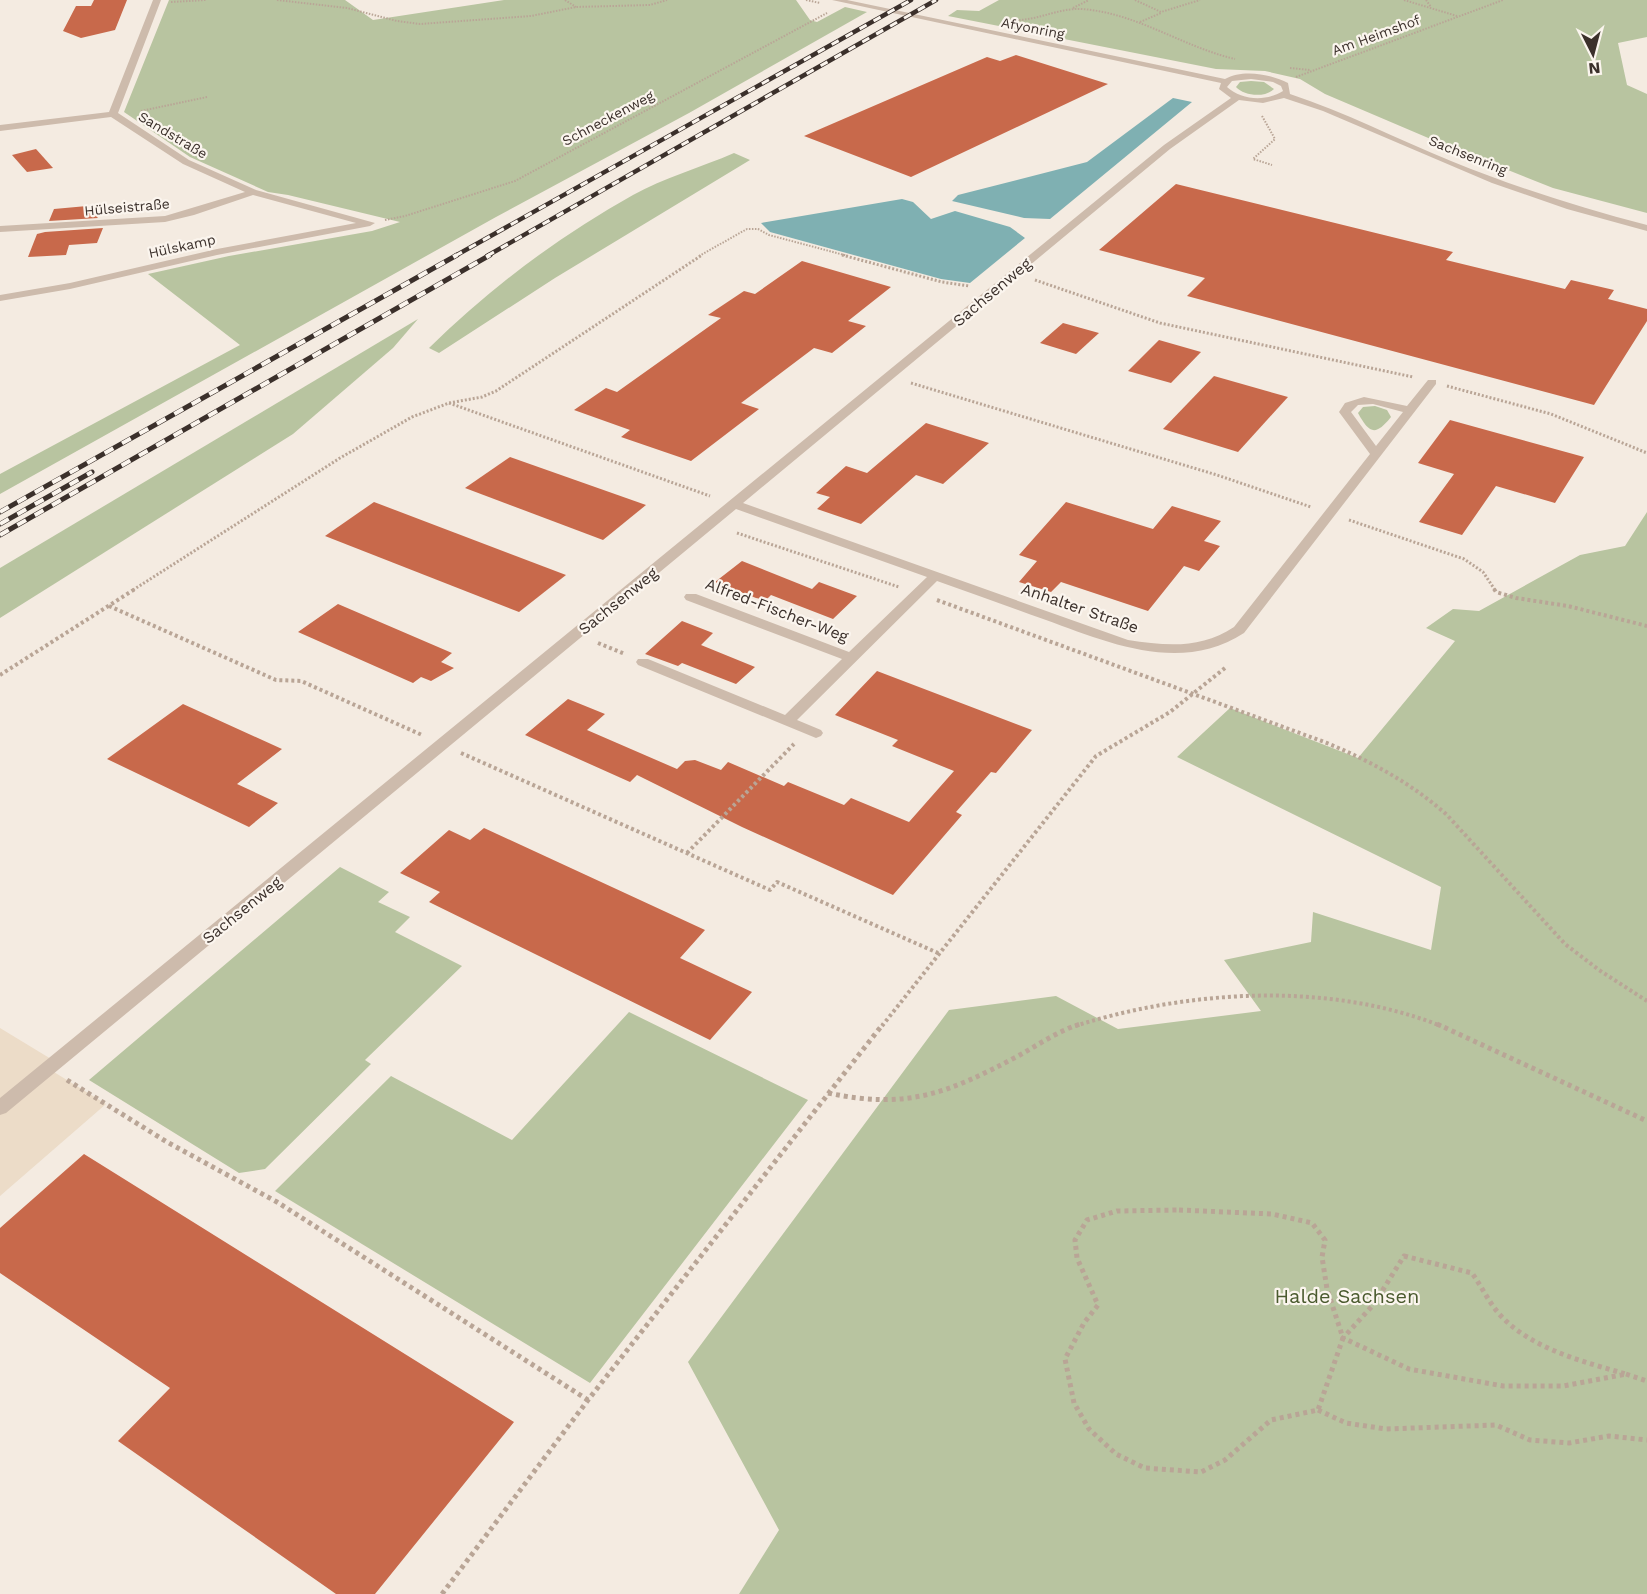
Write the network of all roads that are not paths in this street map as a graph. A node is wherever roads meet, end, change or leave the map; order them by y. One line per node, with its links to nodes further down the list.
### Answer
1 (836, 0): 3 (street, Afyonring)
2 (156, 2): 6 (street, Sandstraße)
3 (1224, 81): 4 (street, Sachsenring); 5 (street)
4 (1285, 95): 5 (street, Sachsenring); 10 (street, Sachsenring)
5 (1238, 97): 16 (street, Sachsenweg)
6 (115, 115): 7 (street); 8 (street, Sandstraße)
7 (0, 128)
8 (253, 192): 9 (street, Sandstraße); 11 (street, Hülseistraße)
9 (370, 223): 12 (street, Hülskamp)
10 (1647, 228)
11 (0, 229)
12 (0, 298)
13 (1432, 382): 14 (street, Anhalter Straße)
14 (1408, 410): 15 (street, Anhalter Straße); 15 (street)
15 (1376, 454): 17 (street, Anhalter Straße)
16 (735, 504): 17 (street, Anhalter Straße); 23 (street, Sachsenweg)
17 (935, 576): 19 (street, Alfred-Fischer-Weg)
18 (691, 597): 19 (street, Alfred-Fischer-Weg)
19 (850, 657): 21 (street, Alfred-Fischer-Weg)
20 (643, 662): 21 (street)
21 (787, 721): 22 (street)
22 (812, 731)
23 (0, 1108)

